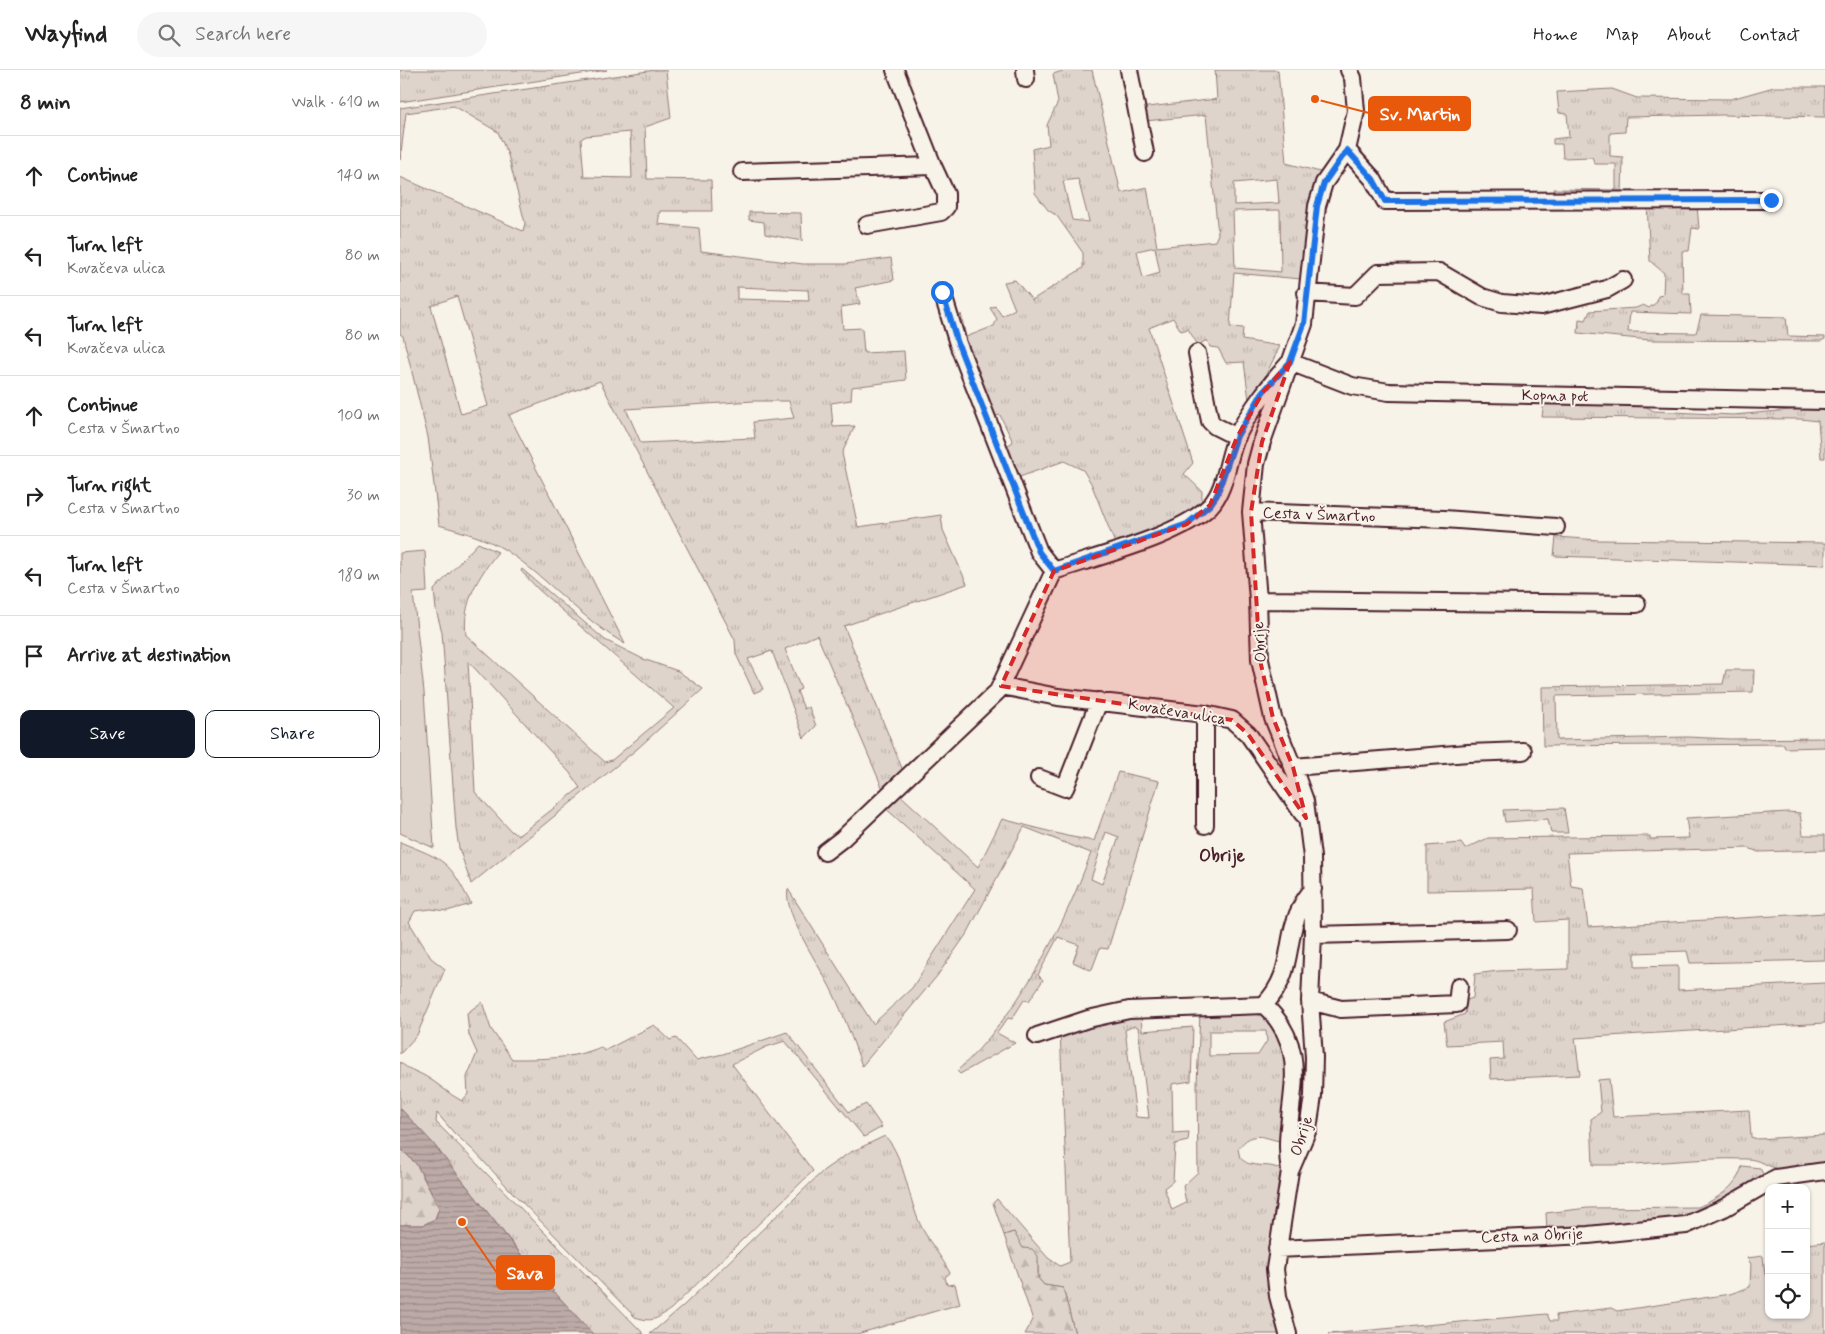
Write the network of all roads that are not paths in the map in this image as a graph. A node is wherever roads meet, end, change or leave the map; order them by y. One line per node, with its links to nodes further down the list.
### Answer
1 (895, 70): 6 (street)
2 (1129, 70): 5 (street)
3 (1349, 70): 4 (street, Cesta v Šmartno)
4 (1347, 150): 8 (street); 12 (street, Cesta v Šmartno)
5 (1146, 153)
6 (934, 166): 7 (street); 9 (street)
7 (742, 172)
8 (1771, 200)
9 (867, 225)
10 (1623, 280): 12 (street)
11 (942, 292): 19 (street)
12 (1306, 293): 14 (street, Cesta v Šmartno)
13 (1196, 353): 16 (street)
14 (1290, 362): 15 (street, Kopna pot); 16 (street); 17 (street, Cesta v Šmartno)
15 (1825, 402)
16 (1237, 436): 19 (street)
17 (1251, 512): 18 (street, Cesta v Šmartno); 20 (street, Obrije)
18 (1556, 527)
19 (1054, 571): 22 (street)
20 (1258, 600): 21 (street); 26 (street, Obrije)
21 (1636, 604)
22 (1001, 686): 23 (street, Kovačeva ulica); 30 (street)
23 (1099, 701): 24 (street, Kovačeva ulica); 27 (street)
24 (1205, 714): 28 (street, Kovačeva ulica); 29 (street)
25 (1523, 751): 26 (street)
26 (1294, 767): 28 (street, Obrije)
27 (1039, 778)
28 (1306, 818): 31 (street, Obrije)
29 (1204, 824)
30 (825, 852)
31 (1313, 889): 33 (street, Obrije); 36 (street)
32 (1508, 930): 33 (street)
33 (1312, 934): 35 (street, Obrije)
34 (1459, 986): 35 (street)
35 (1310, 1001): 38 (street, Obrije)
36 (1264, 1005): 37 (street); 38 (street)
37 (1037, 1036)
38 (1290, 1170): 40 (street, Obrije)
39 (1825, 1171): 40 (street, Cesta na Obrije)
40 (1277, 1249): 41 (street, Obrije)
41 (1288, 1334)

